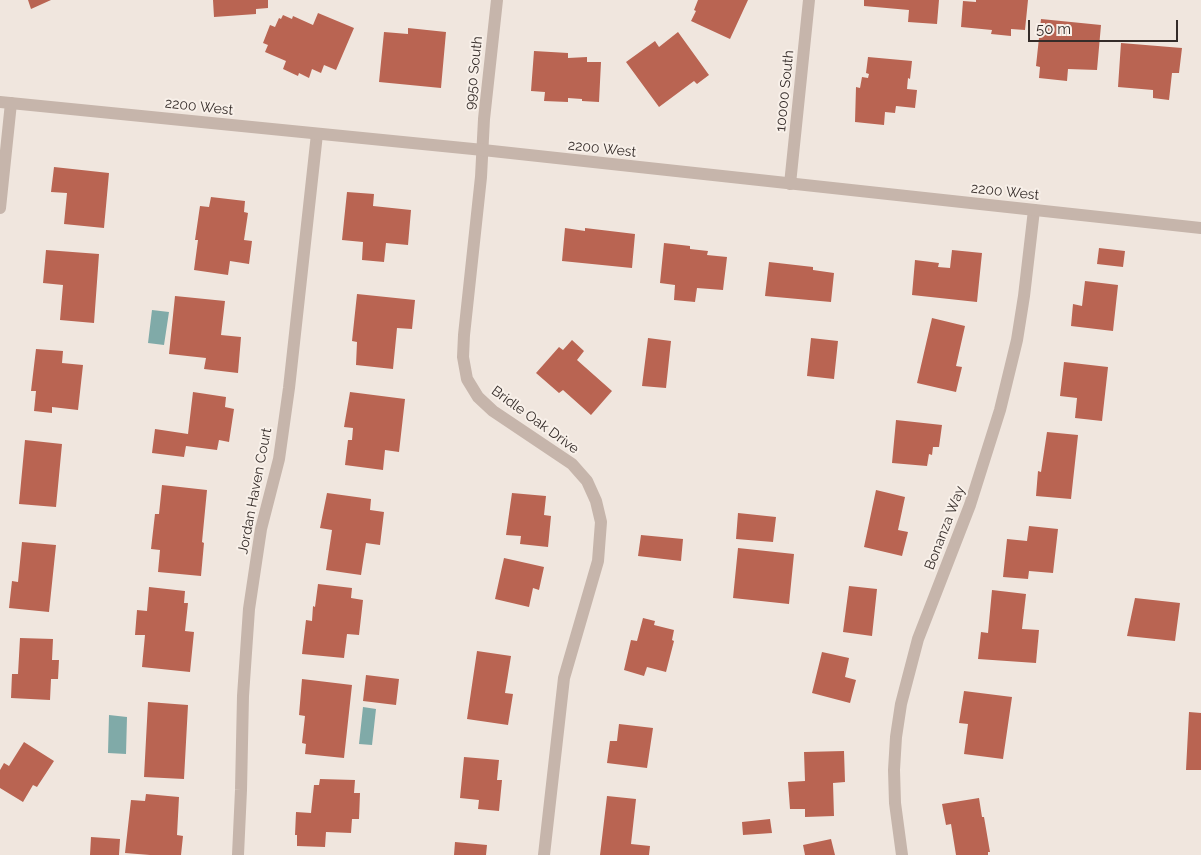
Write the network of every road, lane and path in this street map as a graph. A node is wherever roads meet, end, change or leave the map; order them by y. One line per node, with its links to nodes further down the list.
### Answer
1 (497, 0): 5 (street, 9950 South)
2 (809, 0): 6 (street, 10000 South)
3 (5, 102): 4 (street, 2200 West); 7 (street)
4 (317, 134): 5 (street, 2200 West); 10 (street, Jordan Haven Court)
5 (483, 150): 6 (street, 2200 West); 11 (street, Bridle Oak Drive)
6 (790, 184): 8 (street, 2200 West)
7 (0, 208)
8 (1034, 210): 9 (street, 2200 West); 12 (street, Bonanza Way)
9 (1201, 228)
10 (238, 855)
11 (544, 855)
12 (902, 855)

